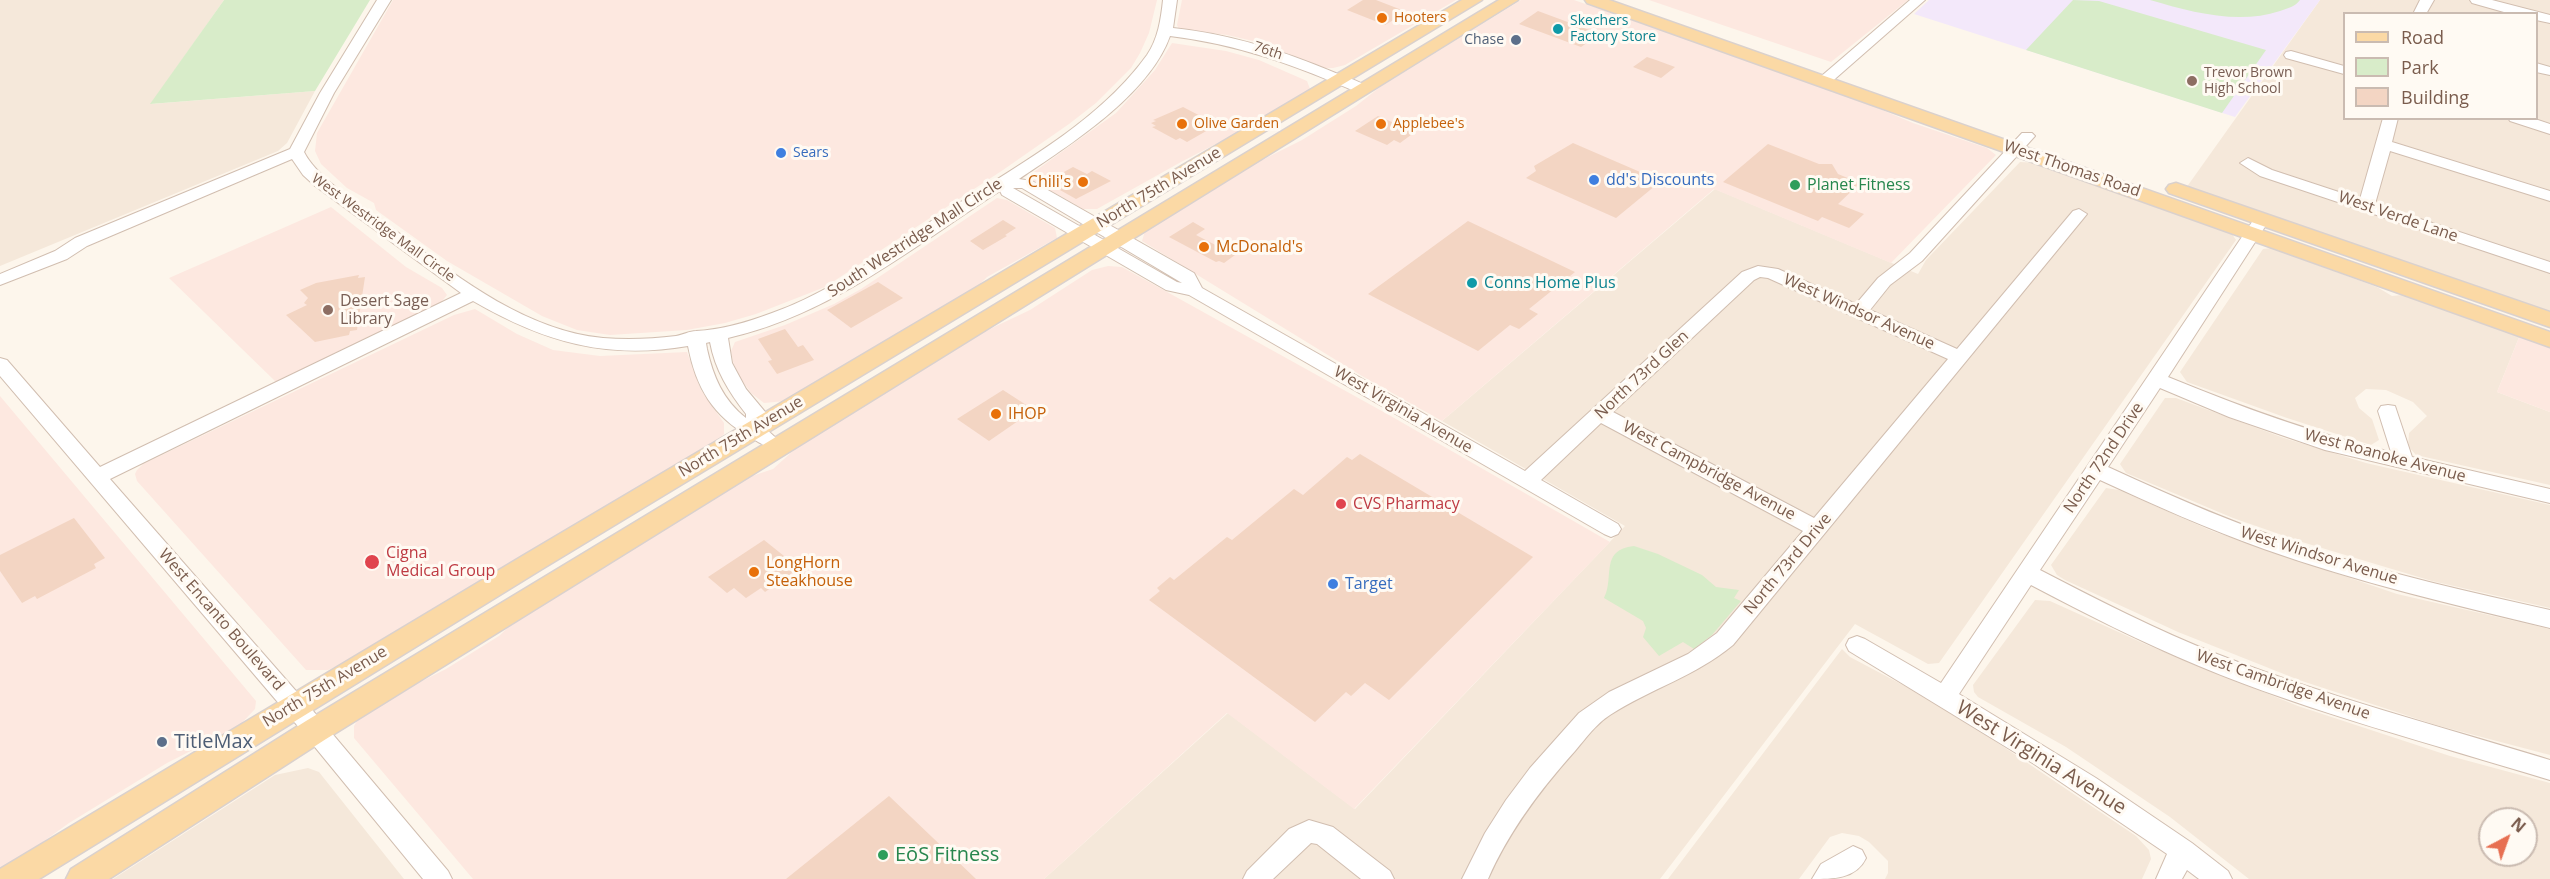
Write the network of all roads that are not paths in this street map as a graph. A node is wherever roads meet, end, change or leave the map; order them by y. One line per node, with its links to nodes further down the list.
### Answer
1 (384, 0): 21 (street)
2 (1170, 0): 10 (street)
3 (1474, 0): 14 (main road, North 75th Avenue)
4 (1510, 0): 15 (main road, North 75th Avenue)
5 (1593, 0): 13 (main road, West Thomas Road)
6 (1634, 0): 13 (main road, West Thomas Road)
7 (1918, 0): 13 (street)
8 (2477, 0): 9 (street)
9 (2521, 12)
10 (1165, 35): 14 (street, 76th); 23 (street, South Westridge Mall Circle)
11 (2291, 55): 12 (street)
12 (2343, 70)
13 (1830, 76): 19 (main road, West Thomas Road)
14 (1335, 83): 15 (street, 76th); 28 (main road, North 75th Avenue)
15 (1359, 93): 28 (main road, North 75th Avenue)
16 (2390, 120): 20 (street)
17 (2521, 120): 18 (street)
18 (2550, 129)
19 (2021, 143): 27 (main road, West Thomas Road); 35 (street)
20 (2384, 144): 24 (street); 25 (street)
21 (296, 152): 29 (street); 34 (street, West Westridge Mall Circle)
22 (2248, 163): 25 (street, West Verde Lane)
23 (1007, 179): 28 (street, West Virginia Avenue); 37 (street, South Westridge Mall Circle)
24 (2550, 196)
25 (2366, 207): 30 (street, West Verde Lane)
26 (2079, 214): 40 (street, North 73rd Drive)
27 (2258, 226): 36 (main road, West Thomas Road); 39 (main road, West Thomas Road); 42 (street, North 72nd Drive)
28 (1101, 236): 45 (main road, North 75th Avenue); 49 (street, West Virginia Avenue); 58 (main road, North 75th Avenue)
29 (81, 242): 31 (street); 33 (street)
30 (2550, 268)
31 (0, 270)
32 (1758, 271): 35 (street, West Windsor Avenue); 44 (street, North 73rd Glen)
33 (0, 280)
34 (474, 294): 38 (street, South Westridge Mall Circle); 48 (street)
35 (1860, 313): 40 (street, West Windsor Avenue)
36 (2550, 320)
37 (718, 333): 38 (street, South Westridge Mall Circle); 45 (street)
38 (696, 338): 45 (street)
39 (2550, 340)
40 (1960, 357): 52 (street, North 73rd Drive)
41 (0, 364): 48 (street, West Encanto Boulevard)
42 (2157, 380): 46 (street, West Roanoke Avenue); 47 (street, North 72nd Drive)
43 (2388, 411): 46 (street)
44 (1600, 414): 49 (street, North 73rd Glen); 52 (street, West Campbridge Avenue)
45 (761, 434): 57 (main road, North 75th Avenue)
46 (2404, 463): 50 (street, West Roanoke Avenue)
47 (2096, 470): 53 (street, North 72nd Drive); 54 (street, West Windsor Avenue)
48 (96, 477): 57 (street, West Encanto Boulevard)
49 (1527, 481): 51 (street, West Virginia Avenue)
50 (2550, 496)
51 (1611, 529)
52 (1817, 529): 67 (street, North 73rd Drive)
53 (2027, 573): 56 (street, North 72nd Drive); 59 (street, West Cambridge Avenue)
54 (2550, 619)
55 (1857, 645): 56 (street, West Virginia Avenue)
56 (1944, 697): 60 (street, West Virginia Avenue)
57 (296, 706): 58 (street, West Encanto Boulevard); 62 (main road, North 75th Avenue)
58 (316, 730): 63 (main road, North 75th Avenue); 64 (street, West Encanto Boulevard)
59 (2550, 770)
60 (2183, 851): 69 (street); 70 (street, West Virginia Avenue)
61 (1853, 858): 68 (street)
62 (11, 879)
63 (82, 879)
64 (439, 879)
65 (1256, 879): 66 (street)
66 (1381, 879)
67 (1475, 879)
68 (1825, 879)
69 (2169, 879)
70 (2219, 879)

